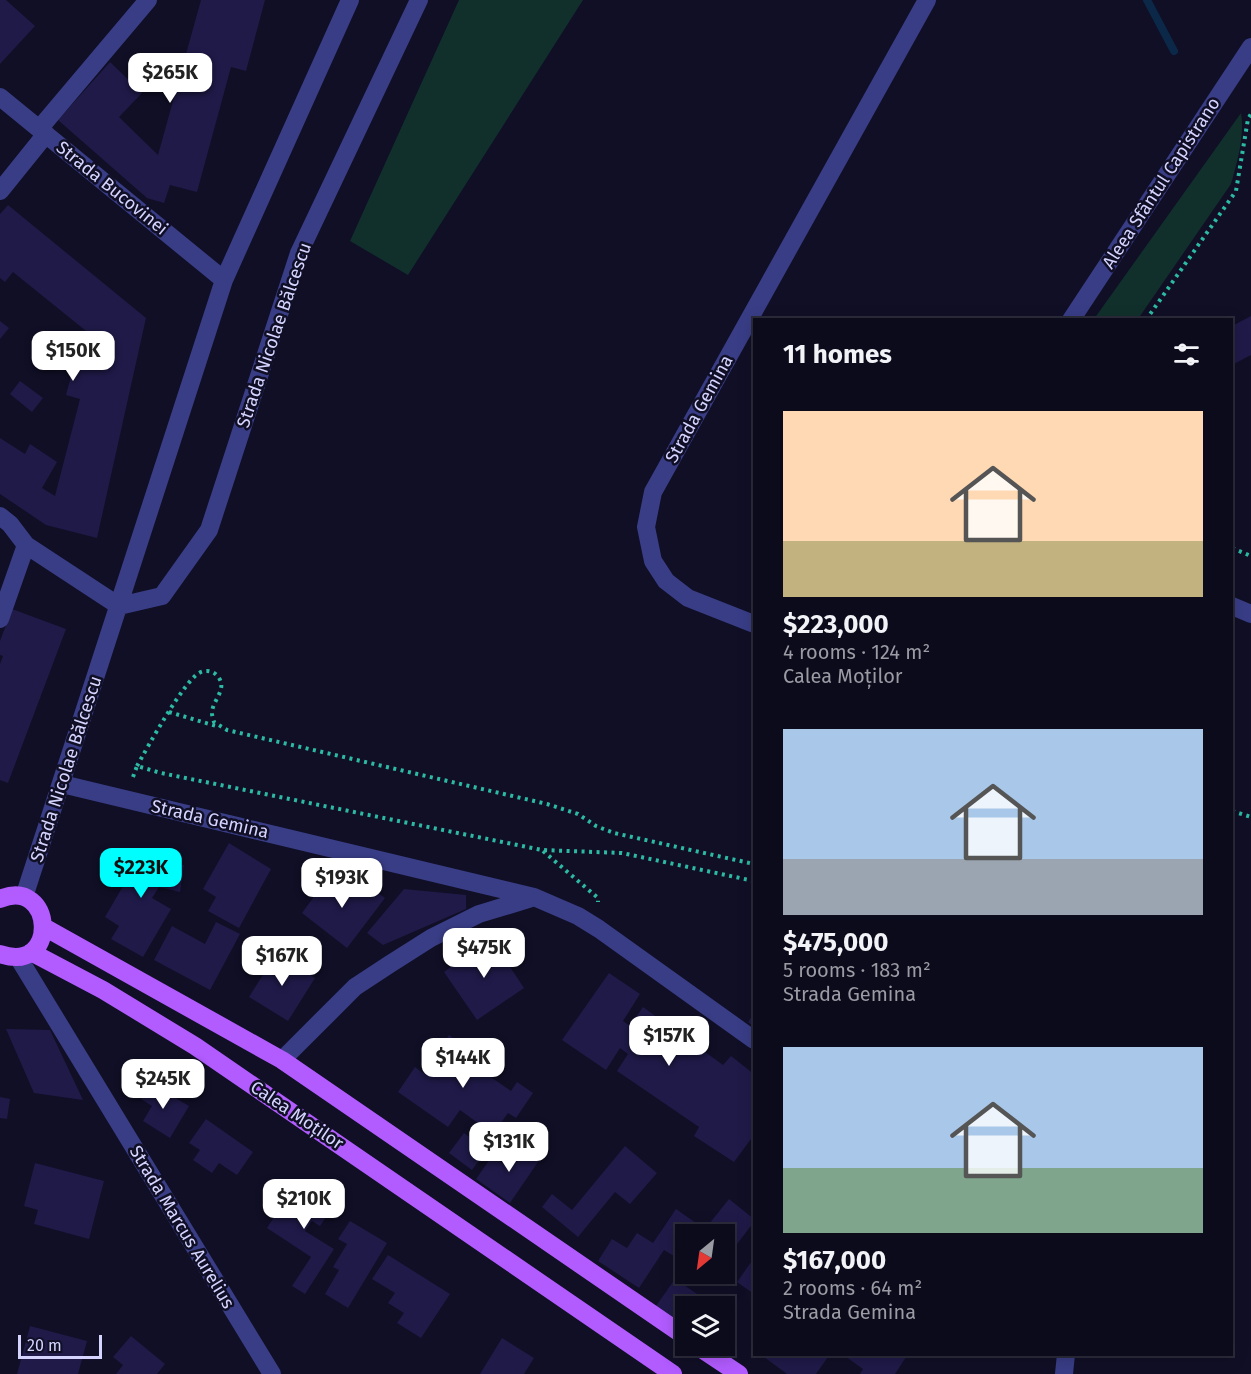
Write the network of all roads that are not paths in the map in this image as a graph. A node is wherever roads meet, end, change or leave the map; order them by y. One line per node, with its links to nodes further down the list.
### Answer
1 (148, 0): 7 (street)
2 (350, 0): 9 (street, Strada Nicolae Bălcescu)
3 (419, 0): 13 (street, Strada Nicolae Bălcescu)
4 (927, 0): 17 (street, Strada Gemina)
5 (1251, 47): 10 (street, Aleea Sfântul Capistrano)
6 (0, 97): 7 (street, Strada Bucovinei)
7 (43, 132): 8 (street); 9 (street, Strada Bucovinei)
8 (0, 191)
9 (224, 280): 13 (street, Strada Nicolae Bălcescu)
10 (1072, 318)
11 (0, 516): 12 (street)
12 (26, 545): 13 (street); 16 (street)
13 (119, 606): 18 (street, Strada Nicolae Bălcescu)
14 (1233, 606): 15 (street)
15 (1251, 614)
16 (0, 619)
17 (753, 624)
18 (62, 784): 19 (street, Strada Nicolae Bălcescu); 20 (street, Strada Gemina)
19 (24, 897): 21 (main road); 22 (main road)
20 (534, 897): 24 (street, Strada Gemina); 25 (street)
21 (0, 898)
22 (44, 927): 23 (main road); 25 (main road, Calea Moților)
23 (10, 955): 29 (street, Strada Marcus Aurelius); 30 (main road, Calea Moților)
24 (753, 1039)
25 (282, 1060): 26 (main road, Calea Moților)
26 (675, 1329)
27 (713, 1356): 31 (main road)
28 (1066, 1356): 32 (street)
29 (273, 1374)
30 (673, 1374)
31 (739, 1374)
32 (1064, 1374)

